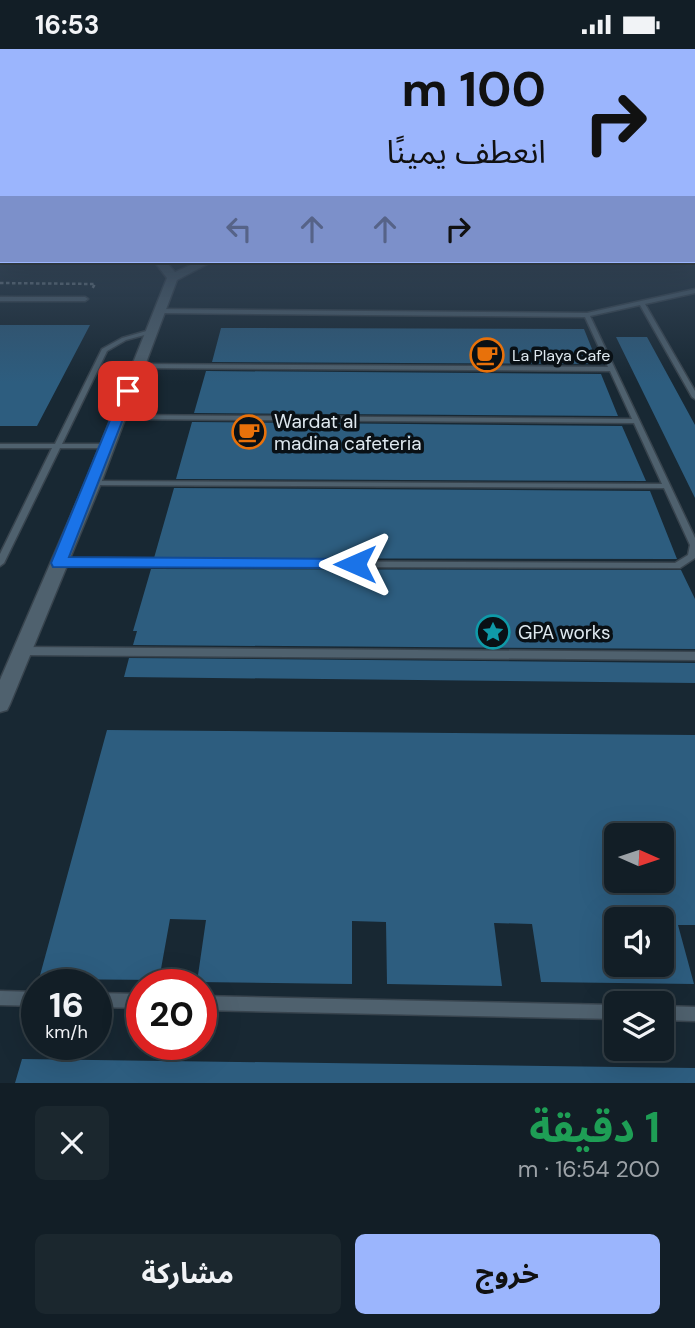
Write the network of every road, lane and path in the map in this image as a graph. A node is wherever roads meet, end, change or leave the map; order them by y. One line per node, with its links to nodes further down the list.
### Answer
1 (169, 286): 6 (street)
2 (695, 291): 5 (lane)
3 (0, 299): 4 (lane)
4 (85, 299)
5 (642, 303): 7 (lane); 11 (lane)
6 (159, 311): 7 (lane); 8 (street)
7 (587, 314): 10 (lane)
8 (150, 332): 9 (street); 15 (lane)
9 (138, 366): 10 (lane); 12 (street)
10 (613, 369): 13 (lane)
11 (695, 397)
12 (119, 417): 13 (lane); 16 (street)
13 (637, 421): 18 (lane)
14 (0, 446): 15 (lane)
15 (58, 446): 16 (lane); 20 (lane)
16 (108, 446): 17 (street)
17 (93, 483): 18 (lane); 21 (street)
18 (667, 486): 19 (lane)
19 (693, 560): 21 (lane)
20 (0, 563)
21 (59, 563): 22 (street)
22 (22, 651): 23 (lane); 24 (street)
23 (695, 656)
24 (0, 704)
25 (0, 998): 26 (lane)
26 (21, 999)
27 (217, 1003): 28 (lane)
28 (604, 1012)
29 (674, 1013): 30 (lane)
30 (695, 1014)

